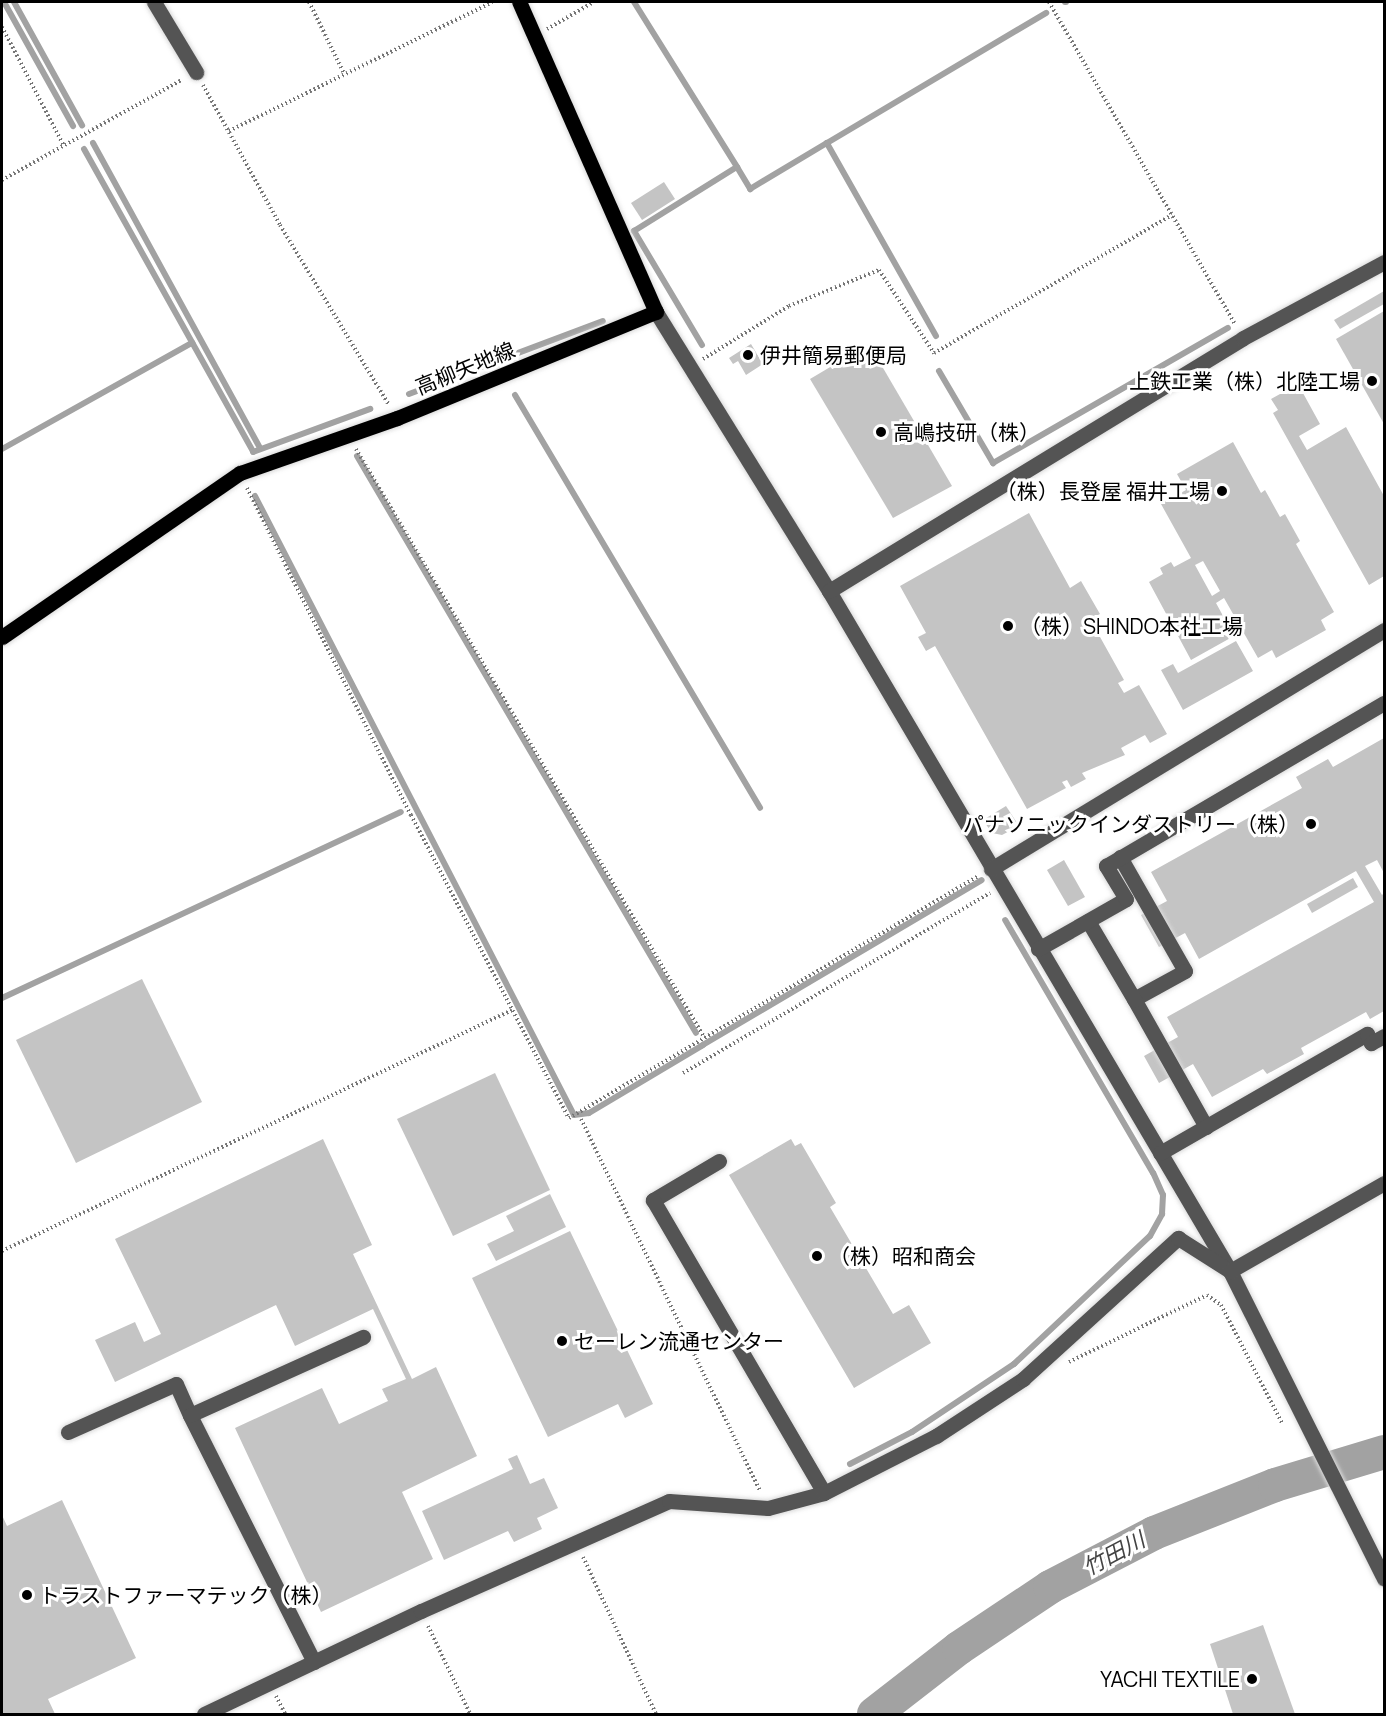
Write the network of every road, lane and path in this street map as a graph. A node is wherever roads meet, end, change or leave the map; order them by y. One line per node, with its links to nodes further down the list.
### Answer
1 (154, 2): 9 (street)
2 (309, 2): 10 (path)
3 (492, 2): 10 (path)
4 (519, 2): 8 (main road)
5 (594, 2): 8 (path)
6 (1049, 2): 14 (path)
7 (2, 27): 12 (path)
8 (534, 37): 16 (main road)
9 (196, 72): 11 (path); 12 (path)
10 (344, 72): 11 (path)
11 (229, 131): 19 (path)
12 (64, 146): 13 (path)
13 (2, 180)
14 (1172, 215): 17 (path); 18 (path)
15 (1384, 262): 17 (street)
16 (656, 312): 18 (street); 19 (main road, 高柳矢地線)
17 (1243, 338): 22 (street)
18 (690, 366): 22 (street)
19 (397, 418): 20 (main road, 高柳矢地線)
20 (348, 435): 21 (main road, 高柳矢地線); 34 (path)
21 (240, 474): 24 (main road, 高柳矢地線); 32 (path)
22 (829, 591): 27 (street)
23 (1384, 630): 27 (street)
24 (2, 637)
25 (1384, 703): 26 (street)
26 (1120, 857): 29 (street); 31 (street)
27 (991, 869): 28 (street); 34 (path)
28 (1001, 886): 30 (street); 35 (path)
29 (1088, 921): 30 (street); 31 (street)
30 (1038, 950): 38 (street)
31 (1134, 999): 37 (street)
32 (512, 1010): 34 (path); 41 (path)
33 (1384, 1036): 37 (street)
34 (704, 1037)
35 (683, 1073)
36 (580, 1119): 49 (path)
37 (1206, 1126): 38 (street)
38 (1160, 1153): 42 (street)
39 (719, 1161): 48 (street)
40 (1384, 1183): 42 (street)
41 (2, 1251)
42 (1230, 1271): 48 (street); 51 (street)
43 (363, 1337): 45 (street)
44 (1064, 1364): 46 (path)
45 (190, 1415): 47 (street); 53 (street)
46 (1282, 1423)
47 (68, 1432)
48 (824, 1493): 49 (street)
49 (768, 1508): 50 (street)
50 (576, 1542): 52 (street); 56 (path)
51 (1384, 1579)
52 (421, 1611): 53 (street); 55 (path)
53 (314, 1662): 54 (street)
54 (204, 1714)
55 (470, 1714)
56 (656, 1714)

